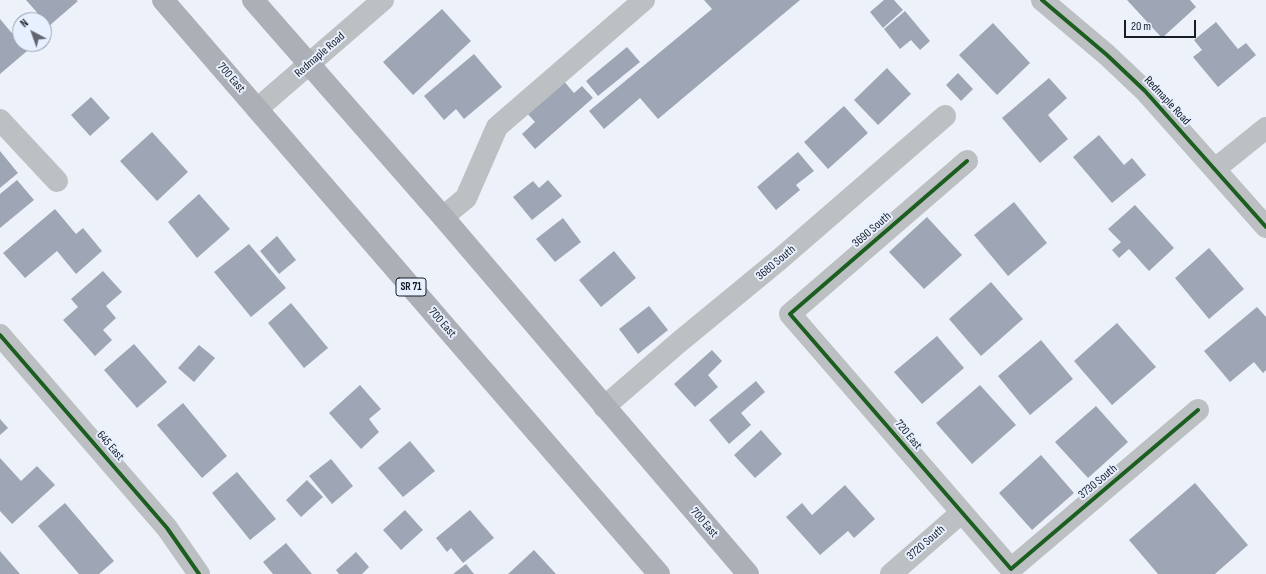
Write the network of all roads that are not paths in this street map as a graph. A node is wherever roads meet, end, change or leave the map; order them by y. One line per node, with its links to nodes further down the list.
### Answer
1 (163, 0): 7 (main road, 700 East / SR 71)
2 (254, 0): 6 (main road, 700 East)
3 (383, 0): 6 (street, Redmaple Road)
4 (644, 0): 14 (street)
5 (1042, 0): 12 (street, Redmaple Road)
6 (309, 64): 7 (street, Redmaple Road); 14 (main road, 700 East)
7 (257, 109): 23 (main road, 700 East / SR 71)
8 (945, 116): 18 (street, 3680 South)
9 (0, 120): 13 (street)
10 (1266, 128): 12 (street)
11 (967, 161): 16 (street, 3690 South)
12 (1215, 169): 15 (street, Redmaple Road)
13 (57, 181)
14 (443, 217): 18 (main road, 700 East)
15 (1266, 227)
16 (790, 314): 20 (street, 720 East)
17 (0, 336): 22 (street, 645 East)
18 (604, 407): 24 (main road, 700 East)
19 (1198, 410): 21 (street, 3730 South)
20 (961, 513): 21 (street, 720 East); 25 (street, 3720 South)
21 (1011, 569)
22 (199, 574)
23 (659, 574)
24 (748, 574)
25 (892, 574)

